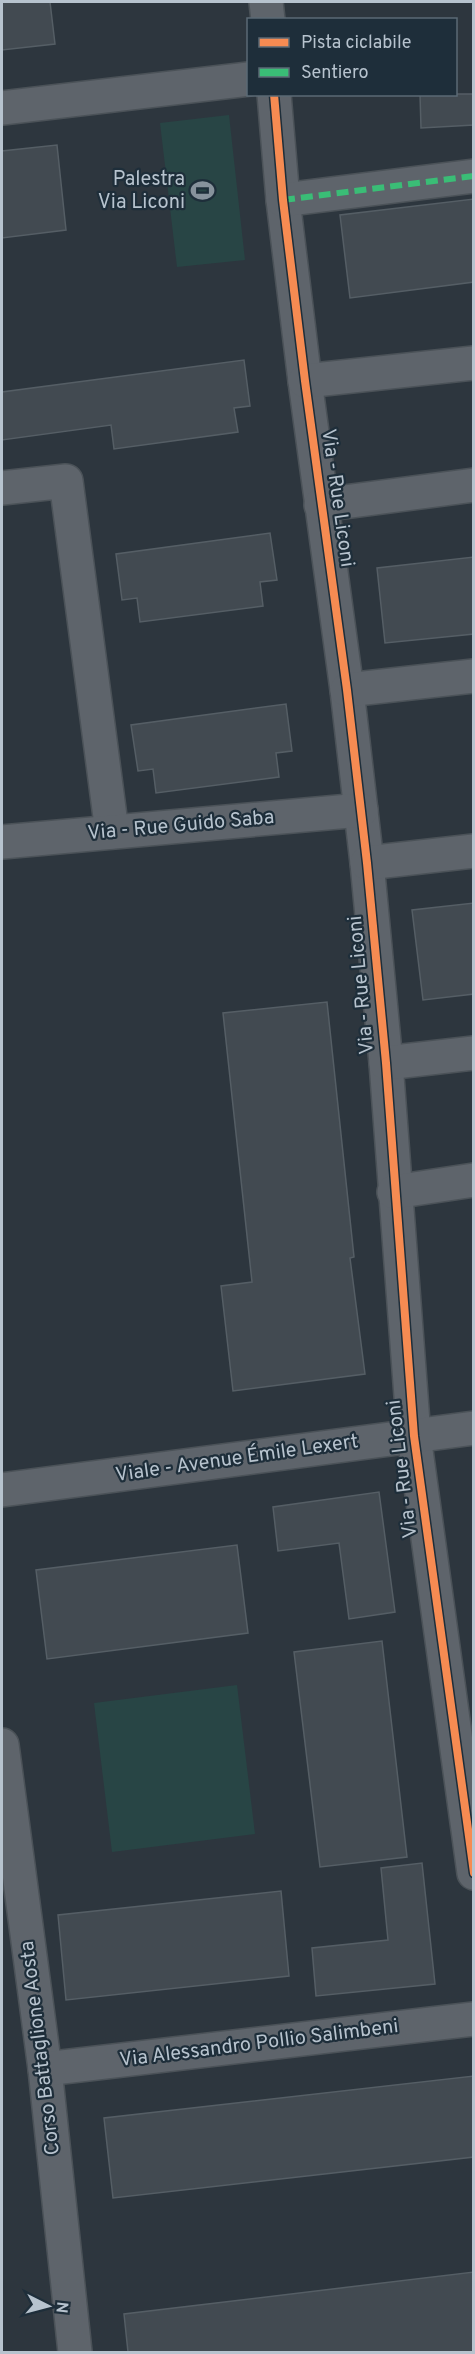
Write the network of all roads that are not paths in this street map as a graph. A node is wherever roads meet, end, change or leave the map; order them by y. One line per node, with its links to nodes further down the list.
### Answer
1 (266, 2): 2 (street)
2 (268, 18)
3 (247, 79): 5 (street)
4 (274, 96): 7 (street, Via - Rue Liconi)
5 (2, 108)
6 (474, 176): 7 (street)
7 (283, 200): 9 (street, Via - Rue Liconi)
8 (474, 363): 9 (street)
9 (305, 381): 12 (street, Via - Rue Liconi)
10 (474, 485): 12 (street)
11 (2, 488): 16 (street)
12 (321, 505): 14 (street, Via - Rue Liconi)
13 (474, 676): 14 (street)
14 (347, 690): 15 (street, Via - Rue Liconi)
15 (361, 810): 16 (street, Via - Rue Guido Saba); 19 (street, Via - Rue Liconi)
16 (112, 832): 17 (street, Via - Rue Guido Saba)
17 (2, 842)
18 (474, 851): 19 (street)
19 (367, 863): 21 (street, Via - Rue Liconi)
20 (474, 1053): 21 (street)
21 (386, 1063): 23 (street, Via - Rue Liconi)
22 (474, 1180): 23 (street)
23 (394, 1192): 25 (street, Via - Rue Liconi)
24 (474, 1428): 25 (street, Viale - Avenue Émile Lexert)
25 (414, 1436): 26 (street, Viale - Avenue Émile Lexert); 28 (street, Via - Rue Liconi)
26 (2, 1490)
27 (2, 1745): 30 (street, Corso Battaglione Aosta)
28 (474, 1873)
29 (474, 2019): 30 (street, Via Alessandro Pollio Salimbeni)
30 (45, 2069): 31 (street, Corso Battaglione Aosta)
31 (75, 2352)

